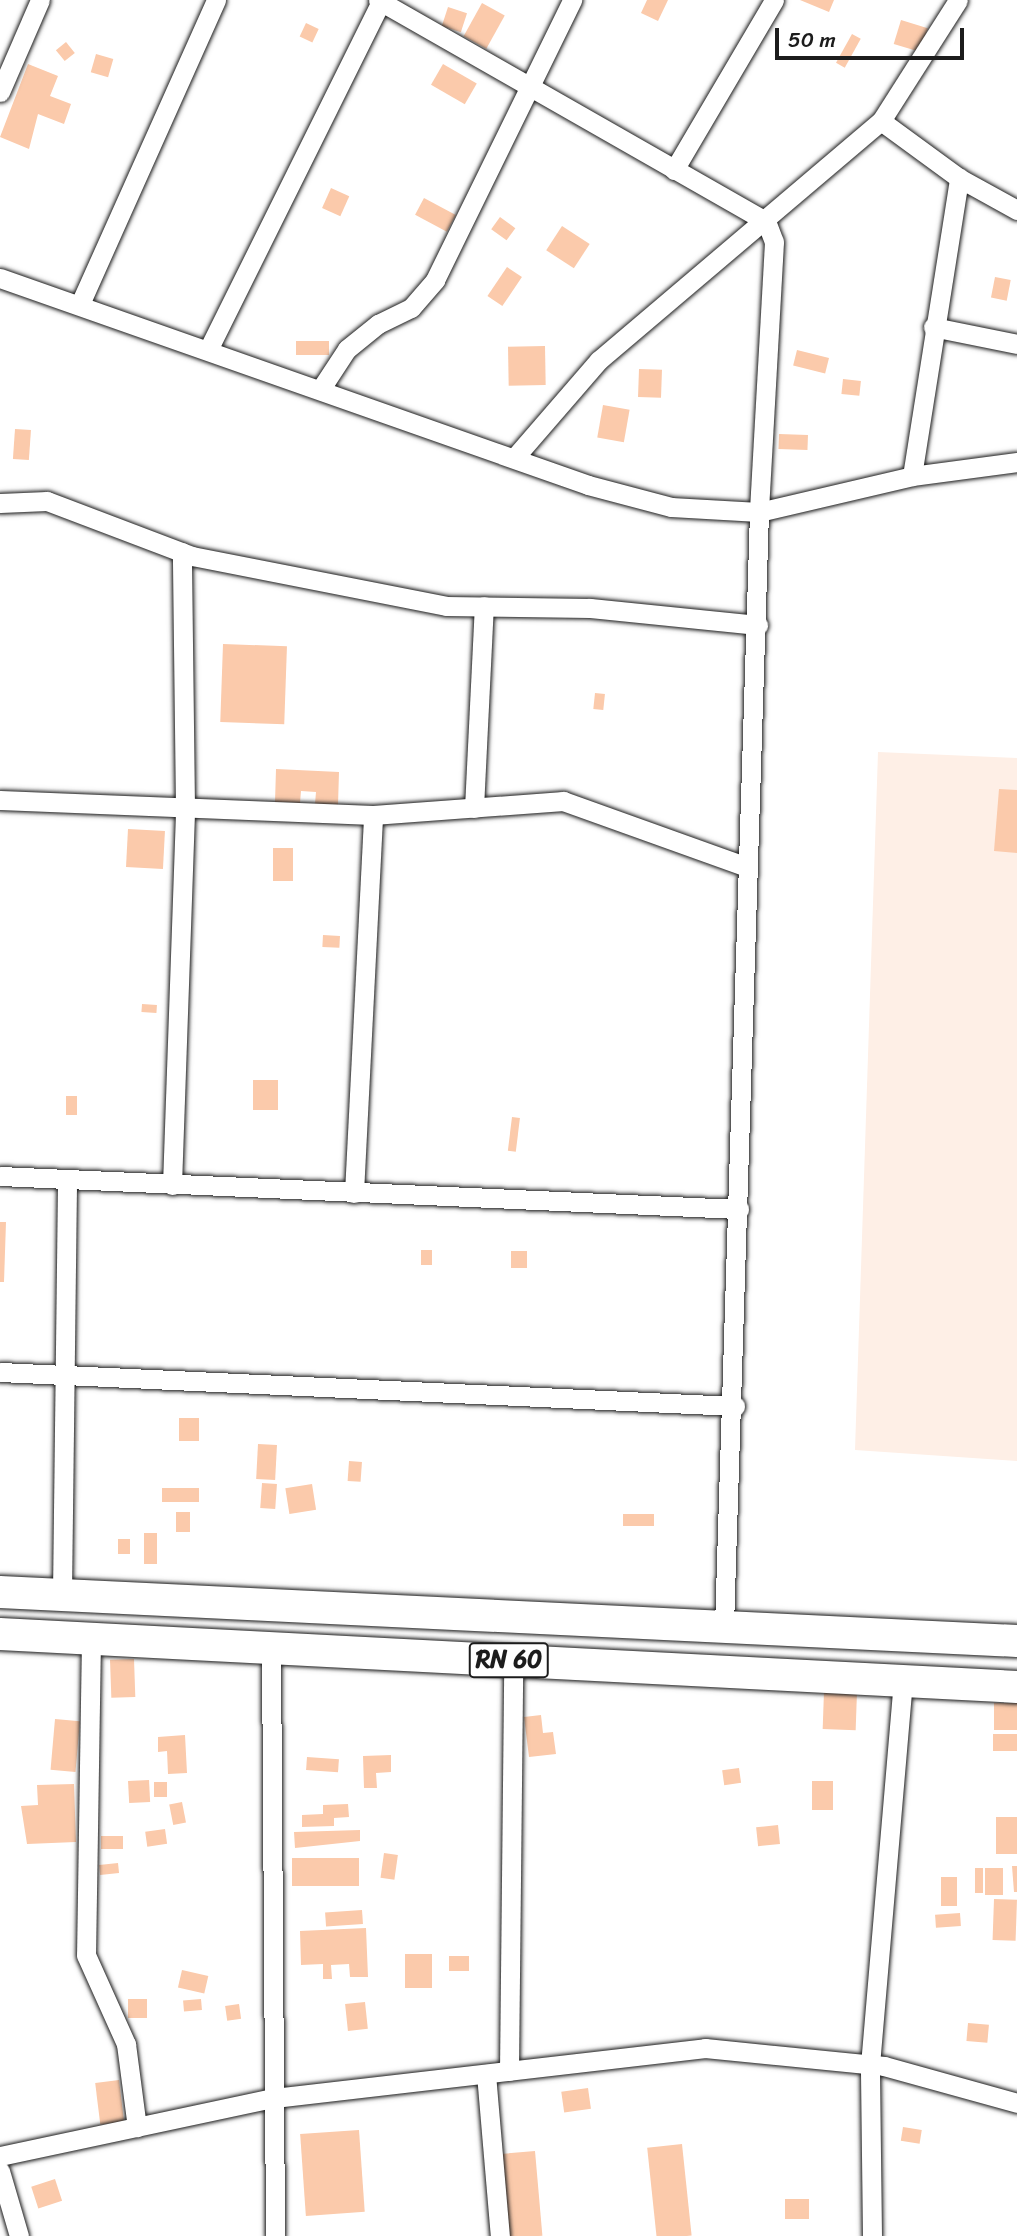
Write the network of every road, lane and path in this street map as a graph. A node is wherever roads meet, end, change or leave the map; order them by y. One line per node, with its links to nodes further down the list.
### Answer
1 (40, 0): 8 (street)
2 (216, 0): 15 (street)
3 (572, 0): 7 (street)
4 (774, 0): 10 (street)
5 (958, 0): 9 (street)
6 (381, 1): 7 (street); 18 (street)
7 (529, 85): 10 (street); 19 (street)
8 (0, 92)
9 (881, 121): 11 (street); 13 (street)
10 (674, 170): 13 (street)
11 (959, 178): 12 (street); 16 (street)
12 (1017, 210)
13 (766, 221): 20 (street); 24 (street)
14 (0, 278): 15 (street)
15 (80, 304): 18 (street)
16 (933, 327): 17 (street); 22 (street)
17 (1017, 344)
18 (209, 348): 19 (street)
19 (322, 387): 20 (street)
20 (515, 457): 24 (street)
21 (1017, 462): 22 (street)
22 (912, 476): 24 (street)
23 (0, 503): 25 (street)
24 (759, 512): 27 (street)
25 (182, 552): 26 (street); 29 (street)
26 (484, 606): 27 (street); 30 (street)
27 (758, 625): 32 (street)
28 (0, 800): 29 (street)
29 (185, 808): 31 (street); 35 (street)
30 (474, 808): 31 (street); 32 (street)
31 (373, 815): 36 (street)
32 (747, 867): 37 (street)
33 (0, 1176): 34 (street)
34 (67, 1180): 35 (street); 39 (street)
35 (172, 1185): 36 (street)
36 (354, 1193): 37 (street)
37 (740, 1209): 40 (street)
38 (0, 1372): 39 (street)
39 (62, 1374): 40 (street); 42 (street)
40 (735, 1406): 43 (street)
41 (0, 1592): 42 (main road, RN 60)
42 (62, 1593): 43 (main road, RN 60)
43 (724, 1626): 46 (main road, RN 60)
44 (0, 1634): 45 (main road, RN 60)
45 (91, 1639): 47 (main road, RN 60); 56 (street)
46 (1017, 1641)
47 (271, 1648): 48 (main road, RN 60); 54 (street)
48 (513, 1660): 49 (main road, RN 60); 52 (street)
49 (903, 1681): 50 (main road, RN 60); 51 (street)
50 (1017, 1687)
51 (870, 2065): 52 (street); 55 (street); 62 (street)
52 (509, 2071): 53 (street)
53 (486, 2074): 54 (street); 61 (street)
54 (274, 2098): 56 (street); 60 (street)
55 (1017, 2103)
56 (137, 2127): 57 (street)
57 (0, 2156)
58 (0, 2171): 59 (street)
59 (19, 2236)
60 (275, 2236)
61 (500, 2236)
62 (872, 2236)

